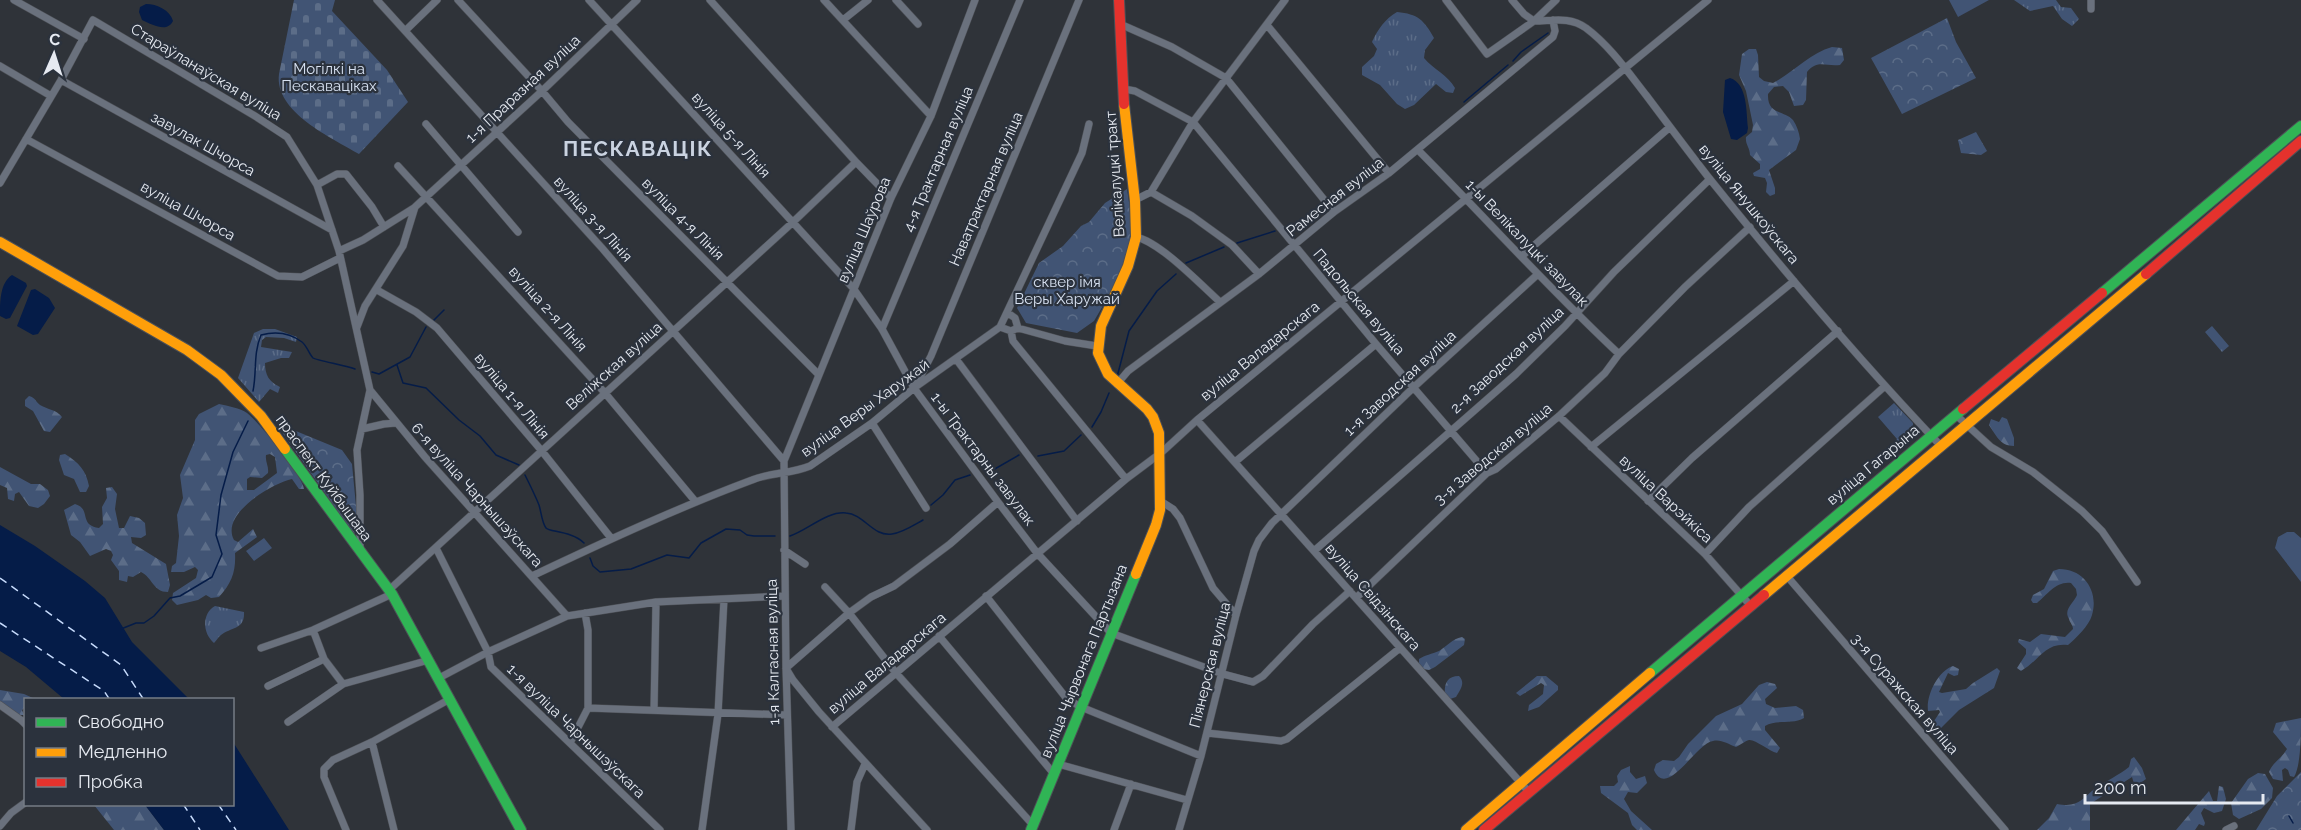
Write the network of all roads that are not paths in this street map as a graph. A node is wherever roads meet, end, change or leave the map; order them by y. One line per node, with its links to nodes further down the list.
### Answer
1 (14, 0): 30 (street)
2 (377, 0): 29 (street, вуліца 3-я Лінія)
3 (437, 0): 29 (street)
4 (458, 0): 36 (street, вуліца 4-я Лінія)
5 (589, 0): 27 (street, вуліца 5-я Лінія)
6 (637, 0): 27 (street, 1-я Праразная вуліца)
7 (710, 0): 48 (street)
8 (824, 0): 22 (street)
9 (868, 0): 22 (street)
10 (896, 0): 25 (street)
11 (975, 0): 38 (street, вуліца Шаўрова)
12 (1020, 0): 86 (street, 4-я Трактарная вуліца)
13 (1079, 0): 98 (street, Наватрактарная вуліца)
14 (1119, 0): 26 (main road, Велікалуцкі тракт)
15 (1285, 0): 28 (street)
16 (1446, 0): 24 (street)
17 (1512, 0): 24 (street)
18 (1556, 0): 24 (street)
19 (1708, 0): 32 (street, вуліца Валадарскага)
20 (2091, 0): 21 (street)
21 (2091, 9)
22 (843, 20): 38 (street)
23 (1553, 20): 24 (street, вуліца Янушкоўскага); 32 (street, вуліца Янушкоўскага); 47 (street, Рамесная вуліца)
24 (1534, 21)
25 (918, 24)
26 (1120, 24): 33 (street); 35 (main road, Велікалуцкі тракт)
27 (611, 25): 36 (street, 1-я Праразная вуліца); 62 (street, вуліца 5-я Лінія)
28 (1267, 26): 33 (street); 51 (street)
29 (406, 30): 44 (street, вуліца 3-я Лінія)
30 (84, 39): 34 (street); 54 (street, Стараўланаўская вуліца)
31 (0, 66): 37 (street)
32 (1626, 69): 42 (street, вуліца Янушкоўскага); 58 (street, вуліца Валадарскага)
33 (1226, 78): 39 (street); 61 (street)
34 (61, 80): 37 (street); 65 (street, завулак Шчорса)
35 (1124, 89): 39 (street, Падольская вуліца); 59 (main road, Велікалуцкі тракт)
36 (542, 91): 44 (street, 1-я Праразная вуліца); 75 (street, вуліца 4-я Лінія)
37 (51, 96): 45 (street)
38 (931, 116): 57 (street, вуліца Шаўрова)
39 (1193, 122): 55 (street); 69 (street, Падольская вуліца)
40 (426, 124): 50 (street)
41 (1089, 124): 82 (street, вуліца Веры Харужай)
42 (1670, 127): 52 (street, вуліца Янушкоўскага); 71 (street)
43 (2301, 127): 77 (main road, вуліца Гагарына)
44 (497, 132): 50 (street, 1-я Праразная вуліца); 89 (street, вуліца 3-я Лінія)
45 (26, 138): 53 (street); 70 (street, вуліца Шчорса)
46 (2301, 141): 79 (main road, вуліца Гагарына)
47 (1418, 150): 51 (street, Рамесная вуліца); 58 (street, 1-ы Велікалуцкі завулак)
48 (856, 162): 57 (street); 62 (street, Веліжская вуліца)
49 (398, 166): 56 (street, вуліца 2-я Лінія)
50 (460, 166): 56 (street, 1-я Праразная вуліца); 66 (street)
51 (1389, 173): 61 (street, Рамесная вуліца)
52 (1710, 178): 64 (street, вуліца Янушкоўскага); 83 (street, 2-я Заводская вуліца)
53 (0, 183)
54 (317, 185): 63 (street); 65 (street, Стараўланаўская вуліца)
55 (1151, 192): 59 (street); 72 (street)
56 (427, 197): 60 (street, 1-я Праразная вуліца); 100 (street, вуліца 2-я Лінія)
57 (891, 198): 76 (street, вуліца Шаўрова)
58 (1467, 199): 71 (street, 1-ы Велікалуцкі завулак); 80 (street, вуліца Валадарскага)
59 (1135, 200): 67 (main road, Велікалуцкі тракт)
60 (415, 207): 63 (street); 78 (street)
61 (1334, 212): 69 (street, Рамесная вуліца)
62 (792, 223): 75 (street, Веліжская вуліца); 76 (street, вуліца 5-я Лінія)
63 (384, 227): 70 (street)
64 (1750, 227): 74 (street, вуліца Янушкоўскага); 92 (street, 3-я Заводская вуліца)
65 (332, 230): 70 (street, Стараўланаўская вуліца)
66 (518, 232)
67 (1136, 237): 81 (street); 91 (main road, Велікалуцкі тракт)
68 (0, 242): 133 (main road, праспект Куйбышава)
69 (1294, 246): 72 (street, Рамесная вуліца); 80 (street, Падольская вуліца)
70 (339, 254): 85 (street, Стараўланаўская вуліца)
71 (1522, 256): 73 (street, 1-ы Велікалуцкі завулак)
72 (1258, 274): 81 (street, Рамесная вуліца)
73 (1538, 274): 83 (street, 1-ы Велікалуцкі завулак); 97 (street, 1-я Заводская вуліца)
74 (1794, 280): 88 (street, вуліца Янушкоўскага); 111 (street)
75 (726, 282): 89 (street, Веліжская вуліца); 94 (street, вуліца 4-я Лінія)
76 (853, 288): 86 (street, 1-ы Трактарны завулак); 94 (street, вуліца Шаўрова)
77 (2108, 288): 79 (street); 101 (main road, вуліца Гагарына)
78 (377, 290): 85 (street); 112 (street, вуліца 1-я Лінія)
79 (2117, 299): 106 (main road, вуліца Гагарына)
80 (1342, 301): 90 (street, Падольская вуліца); 103 (street, вуліца Валадарскага)
81 (1220, 302): 95 (street, Рамесная вуліца)
82 (1008, 313): 84 (street, вуліца Веры Харужай); 87 (street)
83 (1576, 314): 92 (street, 1-ы Велікалуцкі завулак); 108 (street, 2-я Заводская вуліца)
84 (1000, 327): 87 (street); 93 (street, вуліца Веры Харужай)
85 (357, 328): 99 (street, Стараўланаўская вуліца)
86 (882, 329): 98 (street, 1-ы Трактарны завулак)
87 (1014, 330): 91 (street); 118 (street)
88 (1838, 331): 96 (street, вуліца Янушкоўскага); 120 (street)
89 (672, 332): 100 (street, Веліжская вуліца); 114 (street, вуліца 3-я Лінія)
90 (1376, 344): 97 (street, Падольская вуліца); 115 (street)
91 (1097, 346): 95 (main road)
92 (1619, 354): 102 (street, 3-я Заводская вуліца)
93 (956, 359): 98 (street, вуліца Веры Харужай); 126 (street)
94 (818, 374): 114 (street, вуліца Шаўрова)
95 (1117, 384): 113 (main road)
96 (1885, 386): 109 (street, вуліца Янушкоўскага); 135 (street)
97 (1414, 387): 108 (street, Падольская вуліца); 125 (street, 1-я Заводская вуліца)
98 (914, 388): 105 (street, вуліца Веры Харужай); 121 (street, 1-ы Трактарны завулак)
99 (370, 390): 104 (street, 6-я вуліца Чарнышэўскага); 107 (street, Стараўланаўская вуліца)
100 (605, 393): 112 (street, Веліжская вуліца); 119 (street, вуліца 2-я Лінія)
101 (1956, 415): 106 (street); 109 (main road, вуліца Гагарына)
102 (1559, 416): 111 (street, вуліца Варэйкіса); 117 (street, 3-я Заводская вуліца)
103 (1197, 420): 113 (street, вуліца Валадарскага); 115 (street, вуліца Свідзінскага)
104 (396, 423): 107 (street); 124 (street, 6-я вуліца Чарнышэўскага)
105 (872, 423): 116 (street, вуліца Веры Харужай); 123 (street)
106 (1966, 425): 110 (main road, вуліца Гагарына); 139 (street)
107 (362, 429): 133 (street, Стараўланаўская вуліца)
108 (1450, 431): 117 (street, Падольская вуліца); 132 (street, 2-я Заводская вуліца)
109 (1931, 436): 110 (street, вуліца Янушкоўскага); 127 (main road, вуліца Гагарына)
110 (1941, 446): 129 (main road, вуліца Гагарына)
111 (1591, 447): 120 (street, вуліца Варэйкіса)
112 (541, 450): 124 (street, Веліжская вуліца); 128 (street, вуліца 1-я Лінія)
113 (1162, 452): 118 (street, вуліца Валадарскага); 122 (main road)
114 (784, 461): 116 (street, вуліца Шаўрова)
115 (1235, 462): 125 (street, вуліца Свідзінскага)
116 (784, 473): 119 (street, вуліца Веры Харужай); 131 (street, 1-я Калгасная вуліца)
117 (1487, 473): 146 (street, 3-я Заводская вуліца)
118 (1126, 478): 126 (street, вуліца Валадарскага)
119 (695, 501): 128 (street, вуліца Веры Харужай)
120 (1648, 501): 135 (street, вуліца Варэйкіса)
121 (998, 502): 134 (street, 1-ы Трактарны завулак); 150 (street)
122 (1162, 502): 152 (street); 155 (main road, вуліца Чырвонага Партызана)
123 (926, 508)
124 (474, 511): 130 (street, Веліжская вуліца); 138 (street, 6-я вуліца Чарнышэўскага)
125 (1282, 514): 132 (street, вуліца Свідзінскага); 152 (street, Піянерская вуліца)
126 (1077, 521): 134 (street, вуліца Валадарскага)
127 (1810, 537): 129 (main road); 143 (main road, вуліца Гагарына)
128 (611, 538): 138 (street, вуліца Веры Харужай)
129 (1819, 547): 137 (main road, вуліца Гагарына)
130 (436, 548): 142 (street, Веліжская вуліца); 159 (street, 1-я вуліца Чарнышэўскага)
131 (784, 550): 136 (street); 144 (street, 1-я Калгасная вуліца)
132 (1314, 551): 141 (street, вуліца Свідзінскага)
133 (360, 552): 142 (main road, праспект Куйбышава)
134 (1037, 553): 145 (street, вуліца Валадарскага); 155 (street, 1-ы Трактарны завулак)
135 (1705, 554): 143 (street, вуліца Варэйкіса)
136 (805, 564)
137 (1786, 575): 149 (main road, вуліца Гагарына); 206 (street, 3-я Суражская вуліца)
138 (532, 576): 153 (street, 6-я вуліца Чарнышэўскага)
139 (2137, 582)
140 (825, 587): 150 (street)
141 (1350, 591): 146 (street, вуліца Свідзінскага); 164 (street)
142 (391, 592): 154 (street, Веліжская вуліца); 161 (main road, праспект Куйбышава)
143 (1741, 595): 149 (street, вуліца Варэйкіса); 168 (main road, вуліца Гагарына)
144 (785, 596): 147 (street); 162 (street, 1-я Калгасная вуліца)
145 (986, 596): 156 (street, вуліца Валадарскага); 172 (street)
146 (1356, 598): 158 (street, вуліца Свідзінскага)
147 (724, 599): 148 (street); 175 (street)
148 (656, 602): 151 (street); 174 (street)
149 (1750, 604): 170 (main road, вуліца Гагарына)
150 (849, 612): 162 (street); 163 (street)
151 (585, 613): 153 (street); 173 (street)
152 (1236, 615): 164 (street, Піянерская вуліца)
153 (567, 616): 159 (street)
154 (313, 630): 157 (street, Веліжская вуліца); 160 (street)
155 (1111, 633): 164 (street); 172 (main road, вуліца Чырвонага Партызана)
156 (939, 636): 163 (street, вуліца Валадарскага); 185 (street)
157 (261, 648)
158 (1400, 648): 180 (street); 186 (street, вуліца Свідзінскага)
159 (488, 652): 165 (street); 182 (street, 1-я вуліца Чарнышэўскага)
160 (324, 658): 166 (street); 167 (street)
161 (429, 660): 165 (main road, праспект Куйбышава); 166 (street)
162 (786, 668): 176 (street, 1-я Калгасная вуліца); 179 (street)
163 (896, 673): 179 (street, вуліца Валадарскага); 193 (street)
164 (1223, 674): 180 (street, Піянерская вуліца)
165 (439, 678): 169 (main road, праспект Куйбышава)
166 (343, 684): 177 (street)
167 (268, 686)
168 (1631, 689): 170 (main road); 186 (main road, вуліца Гагарына)
169 (450, 699): 181 (street); 196 (main road, праспект Куйбышава)
170 (1640, 700): 188 (main road, вуліца Гагарына)
171 (0, 705): 178 (street)
172 (1081, 707): 183 (street); 185 (main road, вуліца Чырвонага Партызана)
173 (588, 708): 174 (street); 182 (street)
174 (654, 710): 175 (street)
175 (718, 714): 176 (street); 198 (street)
176 (787, 715): 199 (street, 1-я Калгасная вуліца)
177 (288, 722)
178 (24, 723)
179 (832, 727): 184 (street)
180 (1207, 733): 183 (street, Піянерская вуліца)
181 (372, 742): 194 (street); 195 (street)
182 (570, 743): 197 (street, 1-я вуліца Чарнышэўскага)
183 (1202, 756): 189 (street, Піянерская вуліца)
184 (865, 764): 200 (street); 201 (street)
185 (1056, 769): 187 (street); 193 (main road, вуліца Чырвонага Партызана)
186 (1521, 783): 188 (street, вуліца Свідзінскага); 204 (main road, вуліца Гагарына)
187 (1131, 784): 189 (street); 202 (street)
188 (1529, 792): 205 (main road, вуліца Гагарына)
189 (1187, 800): 203 (street, Піянерская вуліца)
190 (24, 803): 191 (street)
191 (0, 826)
192 (2234, 826): 207 (street)
193 (1032, 828)
194 (346, 830)
195 (394, 830)
196 (520, 830)
197 (660, 830)
198 (702, 830)
199 (791, 830)
200 (851, 830)
201 (927, 830)
202 (1114, 830)
203 (1179, 830)
204 (1466, 830)
205 (1484, 830)
206 (2005, 830)
207 (2226, 830)

